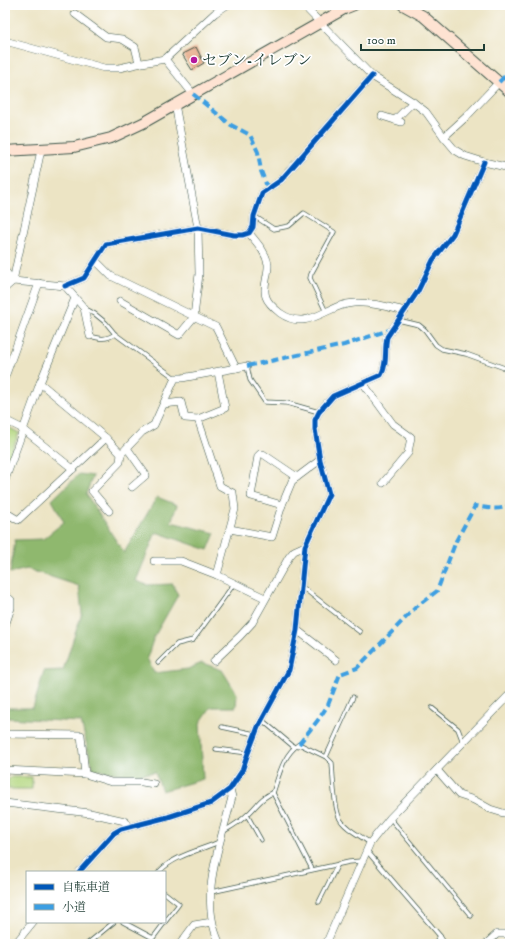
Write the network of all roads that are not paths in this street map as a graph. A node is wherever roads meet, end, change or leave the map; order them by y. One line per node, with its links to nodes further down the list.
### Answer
1 (227, 5): 8 (street)
2 (303, 5): 6 (street)
3 (354, 5): 6 (street)
4 (403, 5): 11 (street)
5 (76, 14): 9 (street)
6 (320, 23): 10 (street); 13 (street)
7 (5, 41): 9 (street)
8 (165, 59): 9 (street); 13 (street)
9 (139, 63)
10 (372, 76): 14 (street); 22 (street)
11 (499, 82): 12 (street); 17 (street)
12 (510, 92)
13 (193, 94): 15 (street)
14 (413, 102): 16 (street); 17 (street)
15 (175, 104): 18 (street); 23 (street)
16 (382, 116)
17 (444, 137): 20 (street)
18 (40, 150): 19 (street); 27 (street)
19 (5, 151)
20 (484, 162): 21 (street); 34 (street)
21 (510, 168)
22 (254, 216): 24 (street); 35 (lane)
23 (198, 228): 24 (street); 25 (street); 36 (street)
24 (249, 233): 35 (street)
25 (96, 260): 29 (street); 36 (street)
26 (5, 271): 27 (street)
27 (13, 280): 28 (street); 30 (street)
28 (39, 283): 29 (street); 44 (street)
29 (65, 286): 31 (street)
30 (5, 288)
31 (75, 298): 33 (street); 46 (street)
32 (120, 301): 36 (street)
33 (84, 308): 38 (lane); 39 (street)
34 (405, 311): 35 (street); 37 (street)
35 (326, 312)
36 (194, 317): 41 (street)
37 (398, 320): 42 (lane); 47 (street)
38 (115, 334): 39 (lane); 45 (lane)
39 (90, 336)
40 (247, 366): 41 (street); 49 (lane)
41 (236, 368): 43 (street)
42 (510, 370)
43 (218, 372): 45 (street); 50 (street)
44 (5, 377)
45 (175, 378): 48 (street)
46 (40, 383): 52 (street); 53 (street)
47 (363, 383): 49 (street); 60 (street)
48 (164, 404): 50 (street); 54 (street)
49 (319, 412): 56 (street)
50 (198, 419): 65 (street)
51 (5, 420): 52 (street)
52 (23, 429): 57 (street); 59 (street)
53 (106, 438): 55 (street); 57 (street)
54 (127, 448): 55 (street); 61 (street)
55 (120, 454): 63 (street)
56 (320, 460): 58 (street); 66 (street)
57 (73, 469): 64 (street)
58 (297, 477): 62 (street); 62 (street)
59 (5, 480)
60 (383, 483)
61 (132, 487)
62 (282, 505): 65 (street)
63 (109, 511)
64 (5, 512)
65 (230, 530): 68 (street)
66 (305, 546): 70 (street); 72 (street)
67 (154, 562): 68 (street)
68 (217, 575): 69 (street)
69 (235, 583): 72 (street); 78 (lane)
70 (301, 587): 74 (street); 75 (lane)
71 (5, 595): 73 (street)
72 (265, 598): 77 (street)
73 (5, 626)
74 (297, 630): 76 (street); 82 (street)
75 (360, 632)
76 (336, 660)
77 (214, 661)
78 (158, 663)
79 (510, 694): 86 (street)
80 (353, 697): 90 (lane)
81 (432, 708): 86 (lane)
82 (262, 720): 85 (street); 87 (lane)
83 (222, 728): 85 (lane)
84 (5, 734): 93 (street)
85 (255, 734): 89 (street)
86 (463, 742): 92 (street)
87 (294, 747): 90 (lane); 96 (lane)
88 (216, 749): 89 (lane)
89 (248, 752): 95 (street)
90 (326, 757): 105 (lane)
91 (5, 770): 93 (street)
92 (437, 770): 98 (street); 100 (street)
93 (85, 774): 94 (street)
94 (154, 784)
95 (230, 789): 101 (street); 102 (street)
96 (273, 792): 99 (lane); 109 (lane)
97 (5, 803): 101 (street)
98 (510, 813)
99 (247, 815): 102 (lane); 103 (lane)
100 (390, 818): 105 (street); 115 (lane)
101 (128, 827): 110 (street)
102 (224, 831): 104 (street)
103 (261, 840)
104 (219, 842): 111 (lane); 112 (street)
105 (370, 842): 106 (street)
106 (367, 851): 107 (street); 123 (lane)
107 (361, 861): 108 (lane); 128 (street)
108 (338, 864): 109 (lane); 114 (lane)
109 (312, 870): 112 (lane)
110 (80, 871)
111 (160, 871)
112 (211, 892): 117 (street)
113 (166, 894): 116 (lane)
114 (320, 902)
115 (471, 916)
116 (166, 921)
117 (212, 922): 126 (street); 127 (street)
118 (32, 923): 124 (street)
119 (113, 923): 125 (lane)
120 (125, 923): 121 (lane)
121 (164, 923)
122 (510, 934): 131 (street)
123 (440, 936): 129 (lane); 130 (lane)
124 (14, 944)
125 (87, 944)
126 (180, 944)
127 (220, 944)
128 (326, 944)
129 (434, 944)
130 (445, 944)
131 (486, 944)

